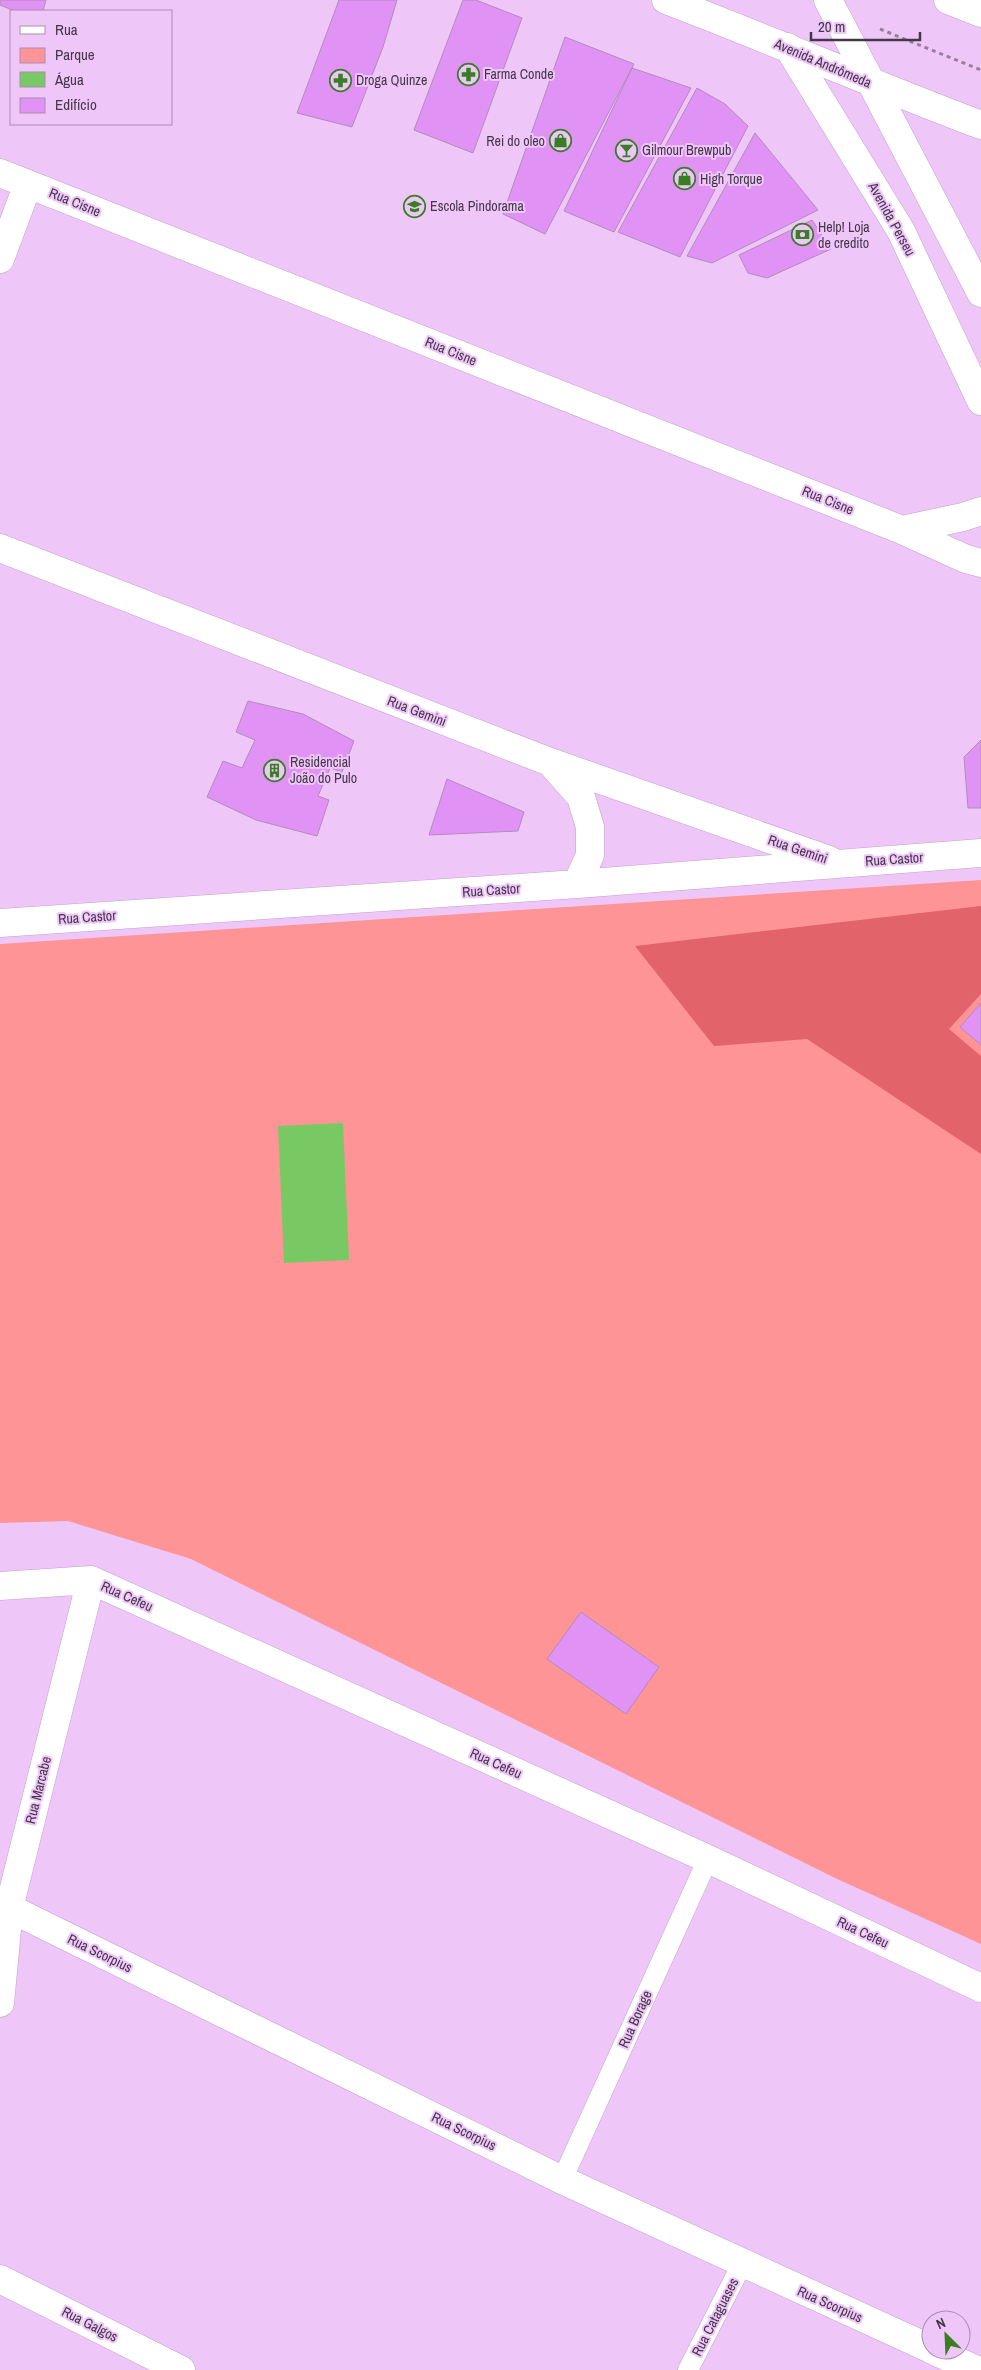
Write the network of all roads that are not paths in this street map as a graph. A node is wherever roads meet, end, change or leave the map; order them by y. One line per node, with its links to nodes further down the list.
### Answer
1 (666, 0): 5 (street, Avenida Andrômeda)
2 (948, 0): 4 (street)
3 (829, 4): 6 (street)
4 (981, 13)
5 (788, 46): 6 (street, Avenida Andrômeda); 12 (street, Avenida Perseu)
6 (870, 83): 7 (street, Avenida Andrômeda); 11 (street)
7 (981, 125)
8 (0, 173): 9 (street, Rua Cisne)
9 (28, 184): 10 (street); 14 (street, Rua Cisne)
10 (0, 259)
11 (981, 293)
12 (981, 401)
13 (981, 511): 14 (street)
14 (902, 530): 16 (street, Rua Cisne)
15 (0, 548): 17 (street, Rua Gemini)
16 (981, 563)
17 (550, 762): 19 (street, Rua Gemini); 20 (street)
18 (981, 853): 19 (street, Rua Castor)
19 (838, 863): 20 (street, Rua Castor)
20 (577, 884): 21 (street, Rua Castor)
21 (7, 920)
22 (91, 1580): 23 (street, Rua Cefeu); 24 (street, Rua Cefeu); 25 (street, Rua Marcabe)
23 (0, 1586)
24 (708, 1859): 26 (street, Rua Cefeu); 28 (lane, Rua Borage)
25 (4, 1908): 27 (street, Rua Marcabe); 28 (street, Rua Scorpius)
26 (981, 1988)
27 (0, 2003)
28 (562, 2180): 29 (street, Rua Scorpius)
29 (742, 2264): 31 (street, Rua Scorpius); 34 (lane, Rua Cataguases)
30 (0, 2279): 33 (street, Rua Galgos)
31 (921, 2345)
32 (954, 2360): 35 (street, Rua Scorpius)
33 (181, 2370)
34 (688, 2370)
35 (977, 2370)

